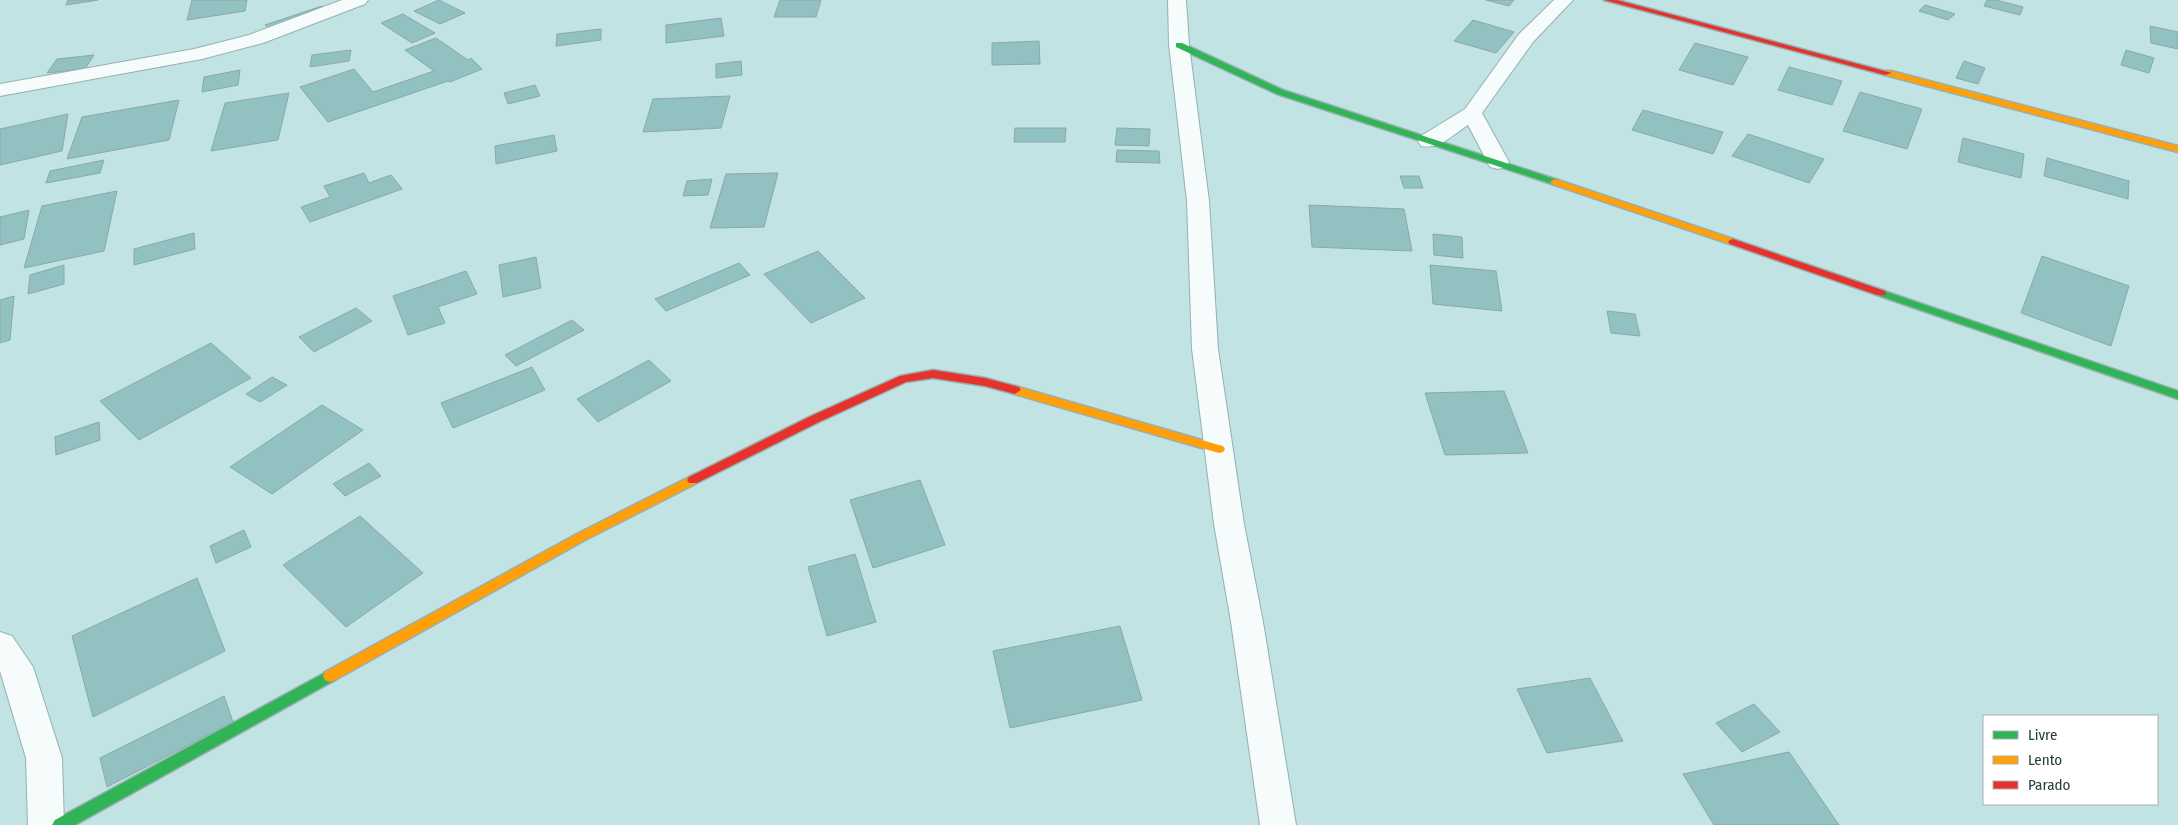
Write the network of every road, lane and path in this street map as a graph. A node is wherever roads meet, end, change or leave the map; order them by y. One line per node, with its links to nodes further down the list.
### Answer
1 (360, 0): 6 (street)
2 (1177, 0): 5 (street)
3 (1564, 0): 7 (street)
4 (1608, 0): 9 (street)
5 (1179, 45): 8 (street); 12 (street)
6 (0, 90)
7 (1472, 113): 8 (street); 10 (street)
8 (1429, 141): 10 (street)
9 (2178, 149)
10 (1498, 162): 11 (street)
11 (2178, 395)
12 (1219, 450): 15 (street); 16 (street)
13 (0, 646): 14 (street)
14 (46, 825)
15 (60, 825)
16 (1278, 825)

